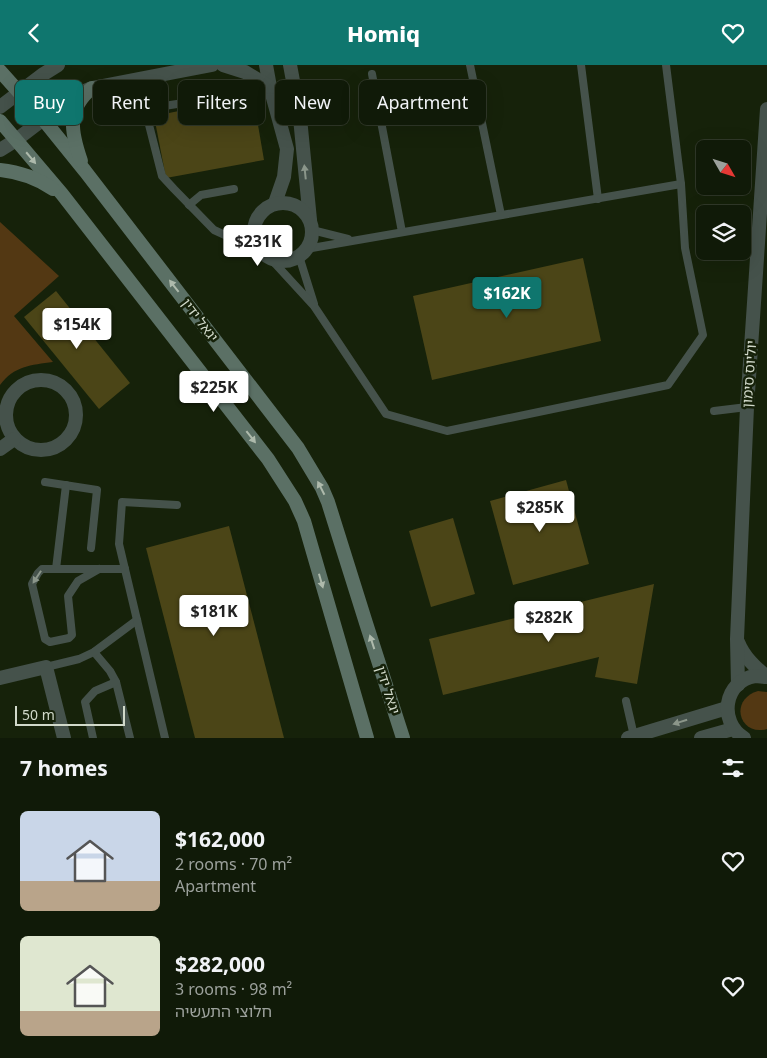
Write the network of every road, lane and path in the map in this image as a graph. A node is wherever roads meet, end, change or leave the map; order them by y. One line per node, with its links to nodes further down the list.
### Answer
1 (58, 65): 11 (street)
2 (212, 65): 14 (street)
3 (222, 65): 13 (street)
4 (266, 65): 13 (street)
5 (290, 65): 37 (street, one-way to 5)
6 (470, 65): 35 (lane)
7 (581, 65): 31 (lane)
8 (666, 65): 28 (lane)
9 (0, 71): 12 (main road, יגאל ידין)
10 (372, 73): 39 (lane)
11 (35, 80)
12 (15, 86)
13 (270, 87): 33 (street)
14 (92, 88): 15 (street); 27 (main road)
15 (83, 92)
16 (15, 95): 18 (street)
17 (178, 104): 34 (lane)
18 (0, 107)
19 (767, 109): 23 (street, יוליוס סימון)
20 (0, 121): 24 (main road)
21 (35, 125): 24 (street)
22 (48, 125): 27 (main road, יגאל ידין)
23 (766, 133): 36 (street, יוליוס סימון)
24 (16, 140): 25 (street); 30 (main road, one-way to 30)
25 (0, 150)
26 (0, 170): 30 (main road)
27 (85, 171): 73 (main road, יגאל ידין, one-way to 27)
28 (681, 184): 31 (lane); 44 (lane)
29 (234, 189): 34 (lane)
30 (62, 194): 72 (main road, one-way to 72)
31 (598, 199): 35 (lane)
32 (767, 201): 36 (lane)
33 (275, 203): 37 (street); 38 (street)
34 (190, 205): 40 (lane)
35 (501, 215): 39 (lane)
36 (760, 215): 45 (street, יוליוס סימון)
37 (311, 225): 41 (lane); 42 (street)
38 (255, 227): 40 (lane); 43 (street)
39 (402, 232): 41 (lane)
40 (226, 235): 43 (lane)
41 (352, 241): 42 (lane)
42 (302, 252): 43 (street); 44 (lane)
43 (266, 255): 44 (lane)
44 (314, 306)
45 (747, 407): 46 (lane); 57 (street, יוליוס סימון)
46 (714, 411)
47 (14, 439): 47 (street); 48 (street)
48 (0, 449)
49 (45, 482): 50 (lane)
50 (66, 485): 52 (lane); 53 (lane)
51 (177, 505): 55 (lane)
52 (91, 548)
53 (56, 569): 54 (lane); 54 (lane, one-way to 54)
54 (99, 569): 55 (lane)
55 (125, 569): 56 (lane)
56 (137, 620): 58 (lane); 71 (lane)
57 (737, 639): 60 (street); 63 (street, יוליוס סימון)
58 (94, 652): 59 (lane); 62 (lane)
59 (46, 667): 61 (street); 68 (street)
60 (767, 677): 63 (street)
61 (0, 678)
62 (116, 683): 69 (lane); 70 (lane)
63 (738, 685): 65 (street)
64 (626, 701): 67 (lane)
65 (727, 707): 66 (street); 67 (street, one-way to 67)
66 (738, 734): 74 (street)
67 (631, 737)
68 (64, 738)
69 (93, 738)
70 (130, 738)
71 (165, 738)
72 (366, 738)
73 (403, 738)
74 (701, 738)

